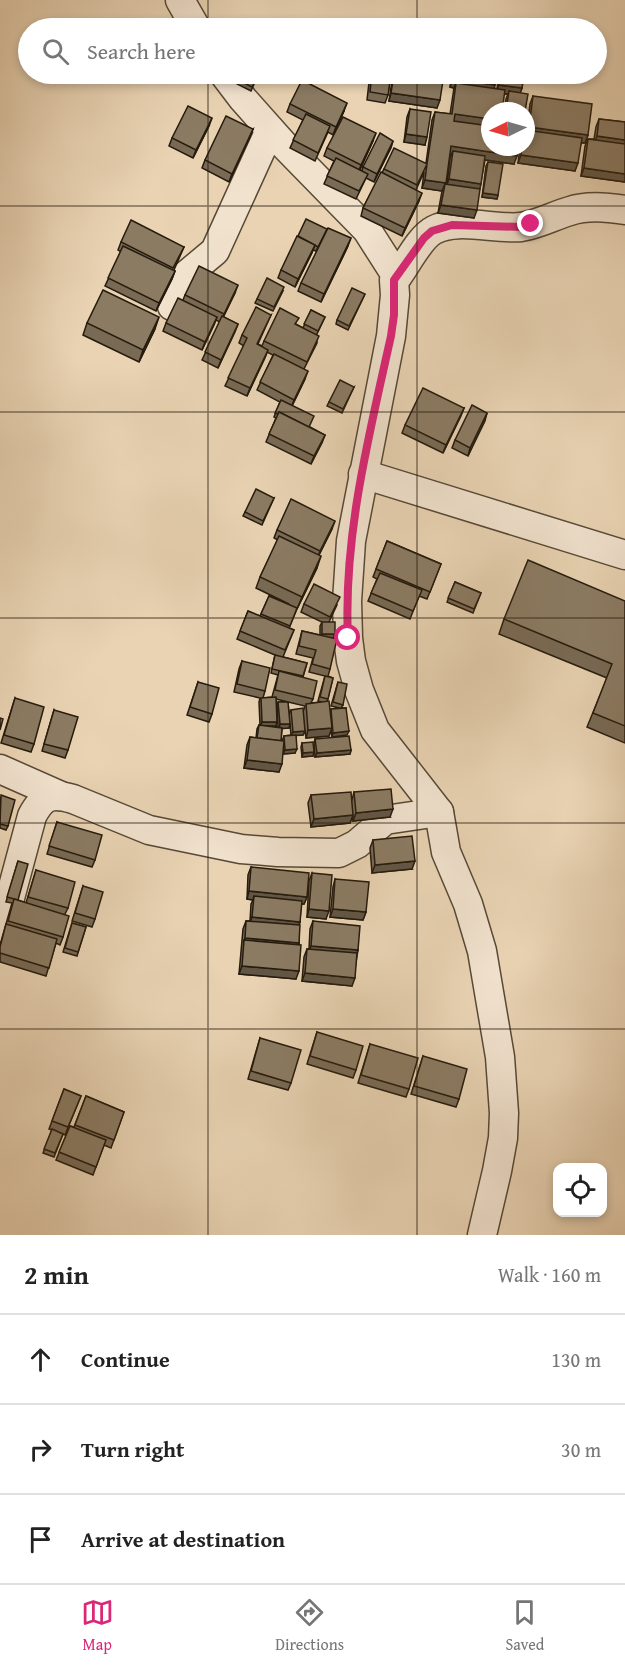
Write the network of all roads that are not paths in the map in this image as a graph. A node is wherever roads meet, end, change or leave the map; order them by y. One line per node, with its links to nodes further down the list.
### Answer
1 (180, 0): 2 (street)
2 (190, 18)
3 (232, 84): 4 (street)
4 (270, 130): 6 (street); 7 (street)
5 (625, 210): 6 (street)
6 (398, 277): 8 (street)
7 (172, 306)
8 (363, 474): 9 (street); 12 (street)
9 (625, 555)
10 (0, 769): 11 (street)
11 (61, 796): 12 (street); 13 (street)
12 (439, 812): 14 (street)
13 (0, 935)
14 (482, 1235)

